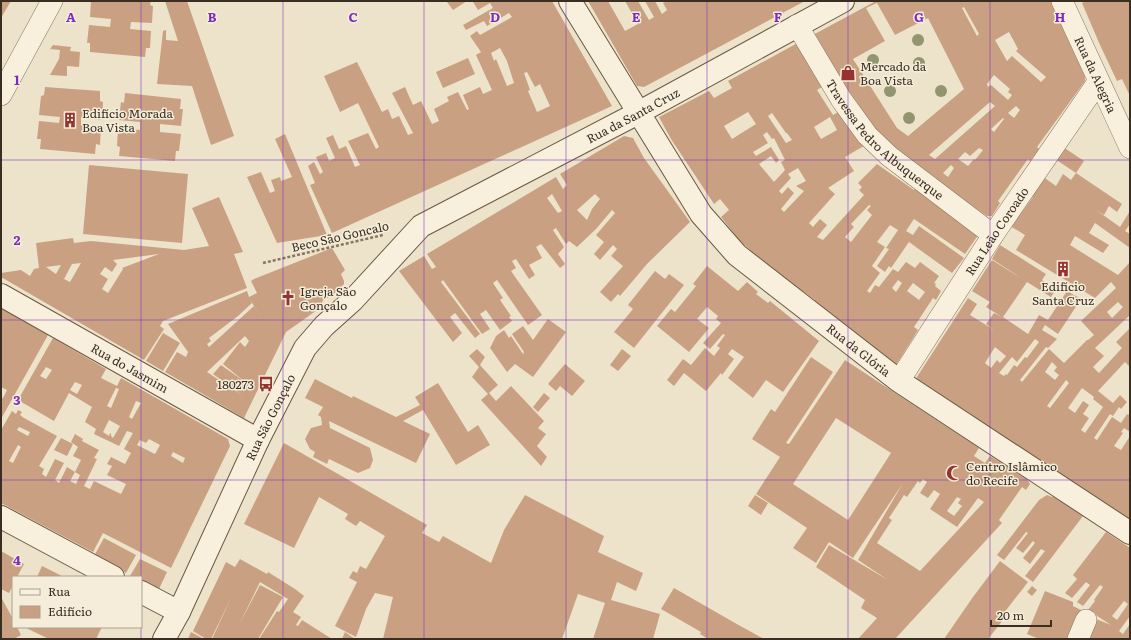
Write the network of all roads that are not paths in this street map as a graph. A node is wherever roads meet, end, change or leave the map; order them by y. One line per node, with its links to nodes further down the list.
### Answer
1 (52, 1): 7 (street)
2 (570, 1): 8 (street, Rua da Glória)
3 (843, 1): 5 (street, Rua da Santa Cruz)
4 (1062, 1): 6 (street, Rua da Alegria)
5 (797, 25): 8 (street, Rua da Santa Cruz); 11 (street, Travessa Pedro Albuquerque)
6 (1098, 82): 9 (street, Rua da Alegria); 11 (street, Rua Leão Coroado)
7 (1, 95)
8 (638, 113): 10 (street, Rua da Santa Cruz); 13 (street, Rua da Glória)
9 (1130, 148)
10 (421, 226): 14 (street, Rua São Gonçalo)
11 (993, 235): 13 (street, Rua Leão Coroado)
12 (1, 295): 14 (street, Rua do Jasmim)
13 (899, 381): 16 (street, Rua da Glória)
14 (258, 440): 19 (street, Rua São Gonçalo)
15 (1, 517): 17 (street)
16 (1130, 533)
17 (111, 576)
18 (142, 593): 19 (street)
19 (179, 612): 21 (street, Rua São Gonçalo)
20 (1086, 620): 22 (street)
21 (164, 639)
22 (1078, 639)

